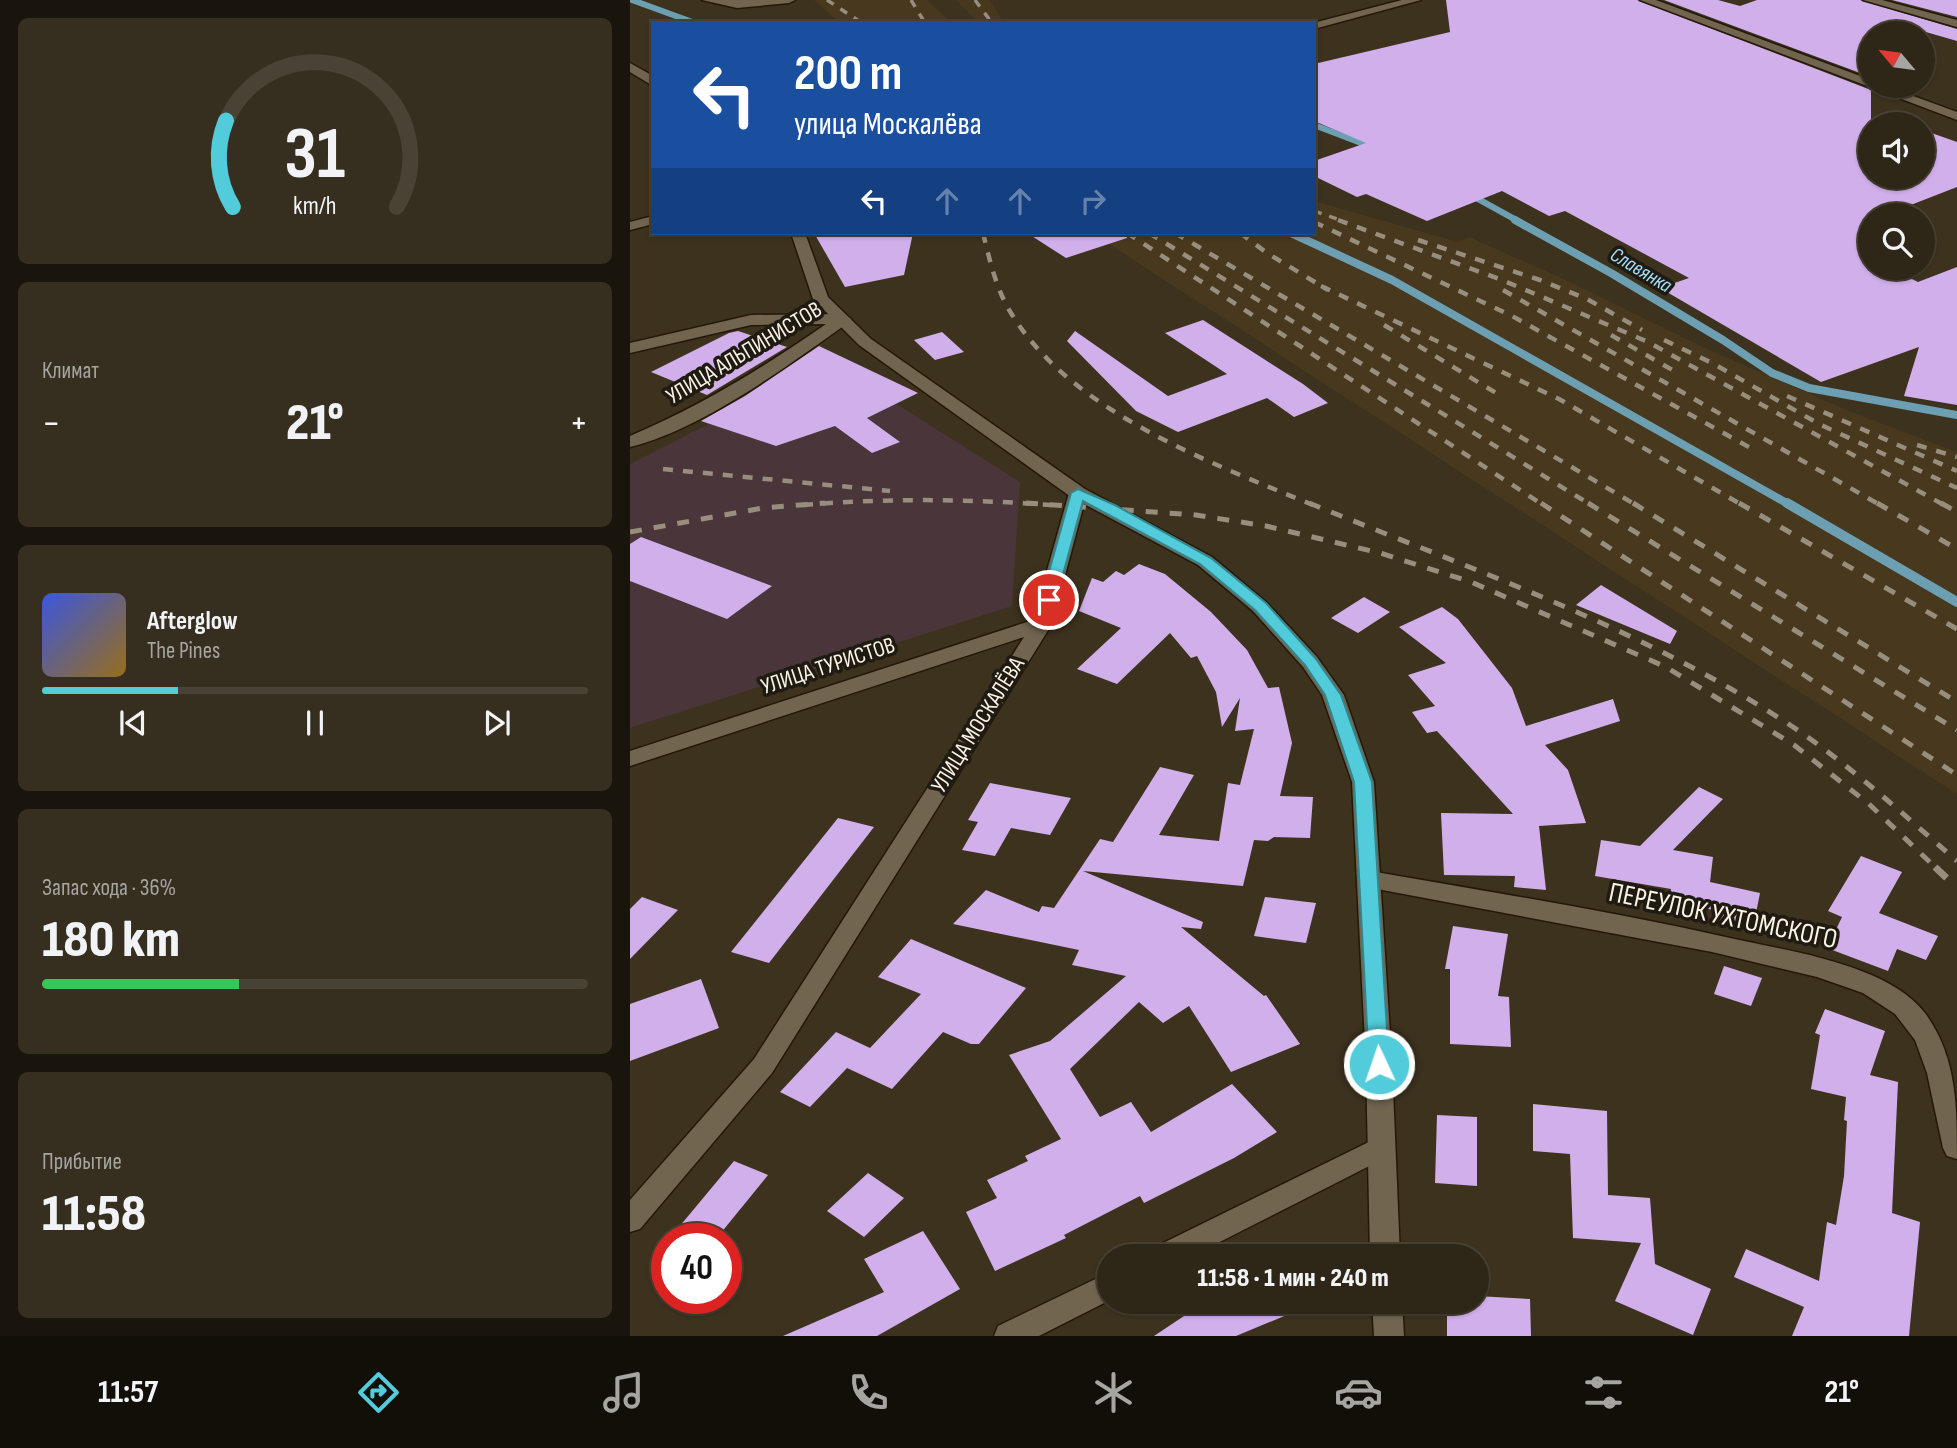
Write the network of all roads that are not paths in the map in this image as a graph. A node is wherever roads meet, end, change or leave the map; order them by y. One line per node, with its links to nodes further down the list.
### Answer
1 (708, 0): 6 (street)
2 (789, 0): 6 (street)
3 (1415, 0): 8 (street)
4 (1646, 0): 10 (street)
5 (1869, 0): 7 (street)
6 (775, 1)
7 (1957, 24)
8 (1316, 25)
9 (630, 66): 11 (street)
10 (1858, 79)
11 (651, 81)
12 (1908, 98): 13 (street)
13 (1957, 116)
14 (651, 221): 15 (street)
15 (630, 226)
16 (799, 235): 17 (street)
17 (843, 319): 18 (street); 19 (street, УЛИЦА АЛЬПИНИСТОВ); 20 (street)
18 (630, 348)
19 (630, 442)
20 (1078, 493): 21 (street, УЛИЦА МОСКАЛЁВА); 23 (street)
21 (1042, 624): 22 (street, УЛИЦА ТУРИСТОВ); 26 (street, УЛИЦА МОСКАЛЁВА)
22 (630, 759)
23 (1370, 880): 24 (street); 25 (street, ПЕРЕУЛОК УХТОМСКОГО)
24 (1381, 1147): 27 (street); 28 (street)
25 (1957, 1148)
26 (630, 1220)
27 (1189, 1244)
28 (1385, 1244)
29 (1097, 1292): 31 (street)
30 (1388, 1314): 32 (street)
31 (1009, 1336)
32 (1389, 1336)

